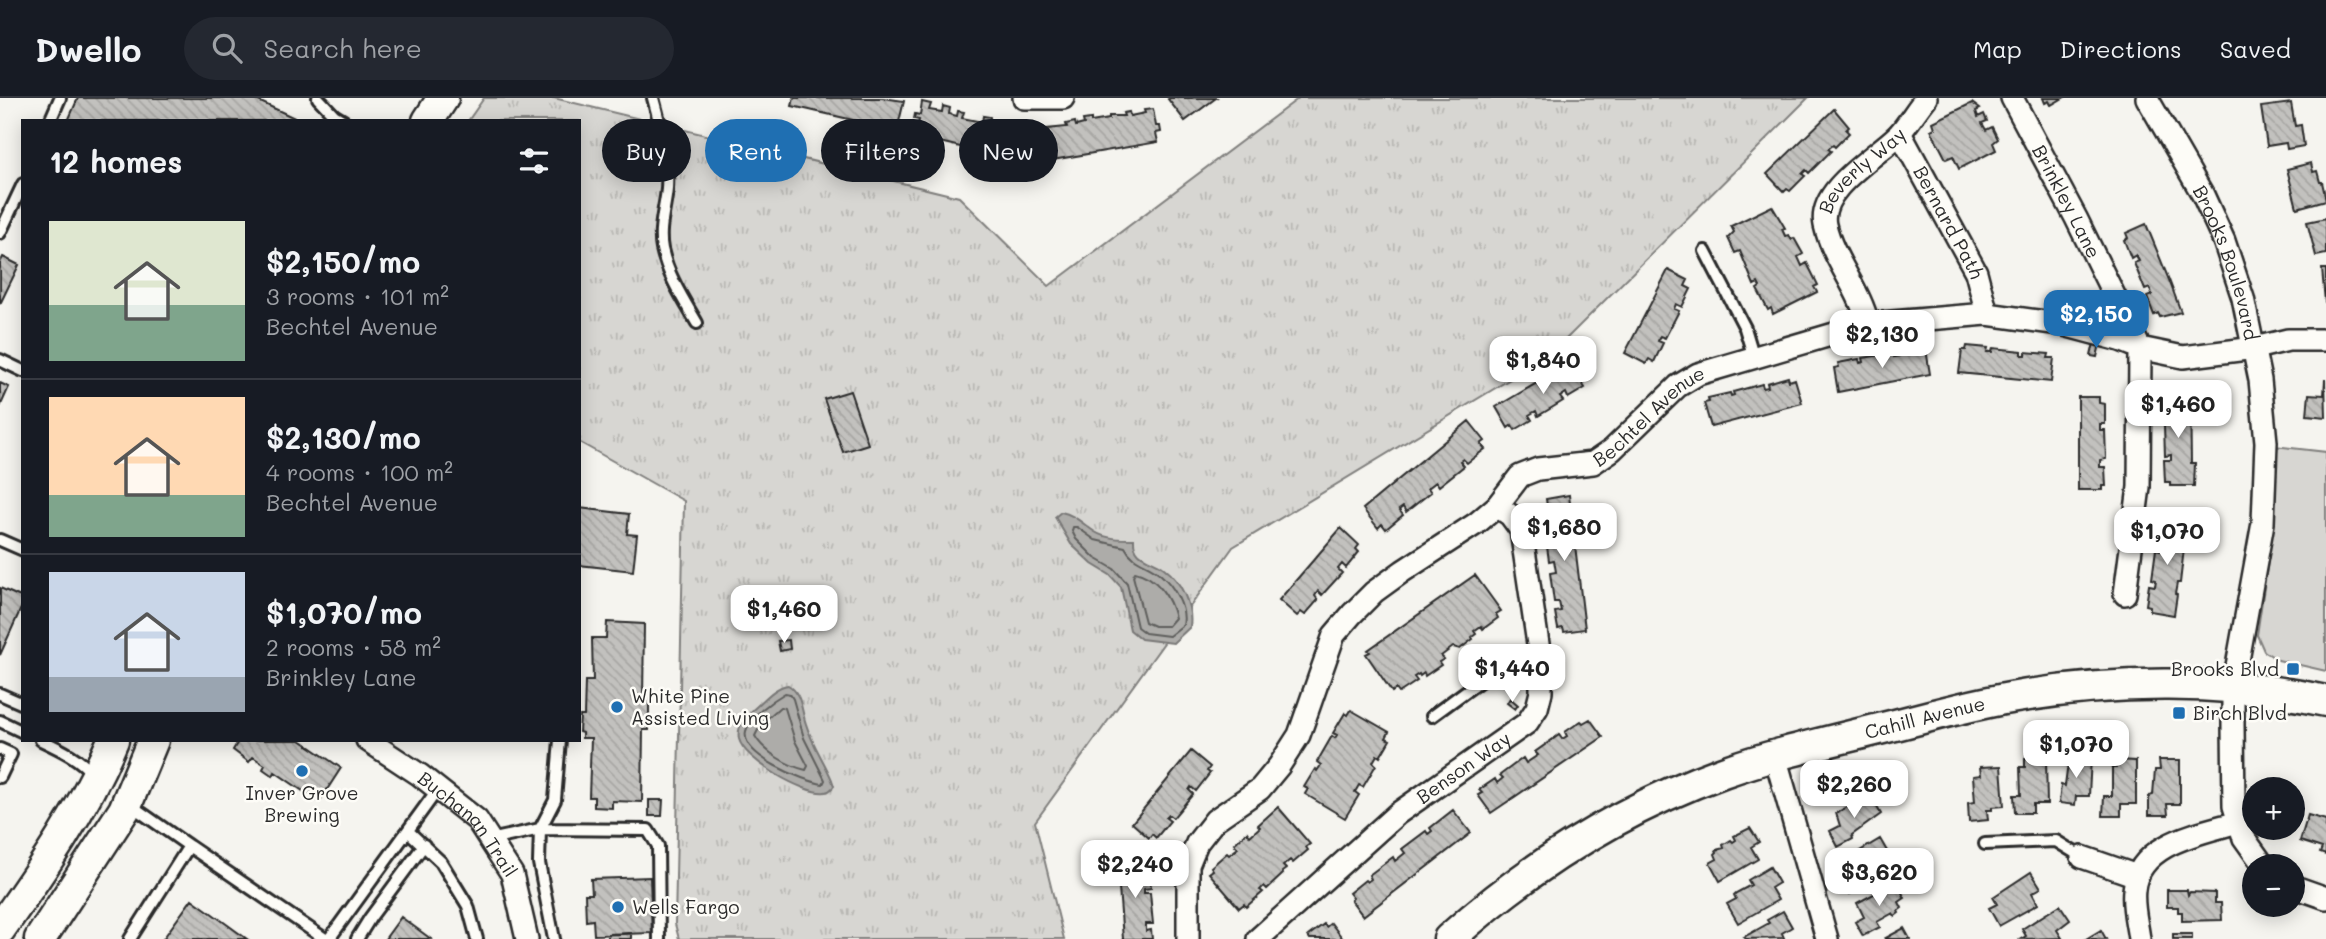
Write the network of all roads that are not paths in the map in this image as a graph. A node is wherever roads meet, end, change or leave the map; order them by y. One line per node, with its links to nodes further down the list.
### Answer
1 (61, 98): 10 (lane)
2 (318, 98): 11 (lane)
3 (443, 98): 12 (street)
4 (653, 98): 18 (lane)
5 (1024, 98): 6 (street)
6 (1063, 98)
7 (1926, 98): 13 (street, Beverly Way)
8 (2012, 98): 21 (street, Brinkley Lane)
9 (2147, 98): 22 (street, Brooks Boulevard)
10 (51, 119)
11 (341, 119)
12 (429, 119)
13 (1900, 133): 17 (street, Bernard Path); 19 (street, Beverly Way)
14 (20, 200): 15 (lane)
15 (0, 233)
16 (1705, 251): 23 (lane)
17 (1987, 314): 19 (street, Bechtel Avenue); 21 (street, Bechtel Avenue)
18 (697, 323)
19 (1868, 324): 23 (street, Bechtel Avenue)
20 (2326, 340): 22 (street, Bechtel Avenue)
21 (2140, 348): 22 (street, Bechtel Avenue); 29 (street, Brinkley Lane)
22 (2255, 348): 31 (street, Brooks Boulevard)
23 (1755, 358): 26 (street, Bechtel Avenue)
24 (0, 360): 25 (lane)
25 (21, 370)
26 (1497, 506): 30 (street, Benson Way); 70 (street, Bechtel Avenue)
27 (0, 540): 28 (lane)
28 (21, 549)
29 (2125, 594)
30 (1541, 667): 35 (lane); 71 (street, Benson Way)
31 (2233, 688): 33 (street, Cahill Avenue); 44 (street, Cahill Avenue); 49 (street, Brooks Boulevard)
32 (0, 694): 34 (lane)
33 (2326, 701)
34 (21, 703)
35 (1433, 716)
36 (0, 722): 37 (lane)
37 (21, 731)
38 (45, 742): 46 (lane)
39 (112, 742): 46 (street)
40 (151, 742): 48 (street)
41 (560, 742): 50 (lane)
42 (389, 746): 47 (street, Buchanan Trail)
43 (0, 749): 45 (lane)
44 (1775, 756): 72 (street, Cahill Avenue); 73 (street)
45 (0, 777)
46 (97, 778): 61 (street)
47 (438, 789): 51 (lane); 52 (street, Buchanan Trail)
48 (128, 803): 55 (lane); 62 (street)
49 (2238, 822): 56 (street); 58 (street)
50 (540, 829): 52 (lane); 68 (lane); 69 (lane)
51 (408, 831): 54 (lane); 64 (lane)
52 (490, 840): 67 (street, Buchanan Trail)
53 (1985, 844): 57 (lane)
54 (424, 845): 65 (lane); 66 (lane)
55 (189, 846): 63 (lane); 64 (lane)
56 (2255, 854)
57 (2082, 857): 58 (street)
58 (2137, 876): 74 (street)
59 (2305, 891): 60 (street)
60 (2326, 898)
61 (0, 929)
62 (40, 939)
63 (130, 939)
64 (327, 939)
65 (358, 939)
66 (477, 939)
67 (527, 939)
68 (554, 939)
69 (659, 939)
70 (1188, 939)
71 (1258, 939)
72 (1450, 939)
73 (1827, 939)
74 (2139, 939)

